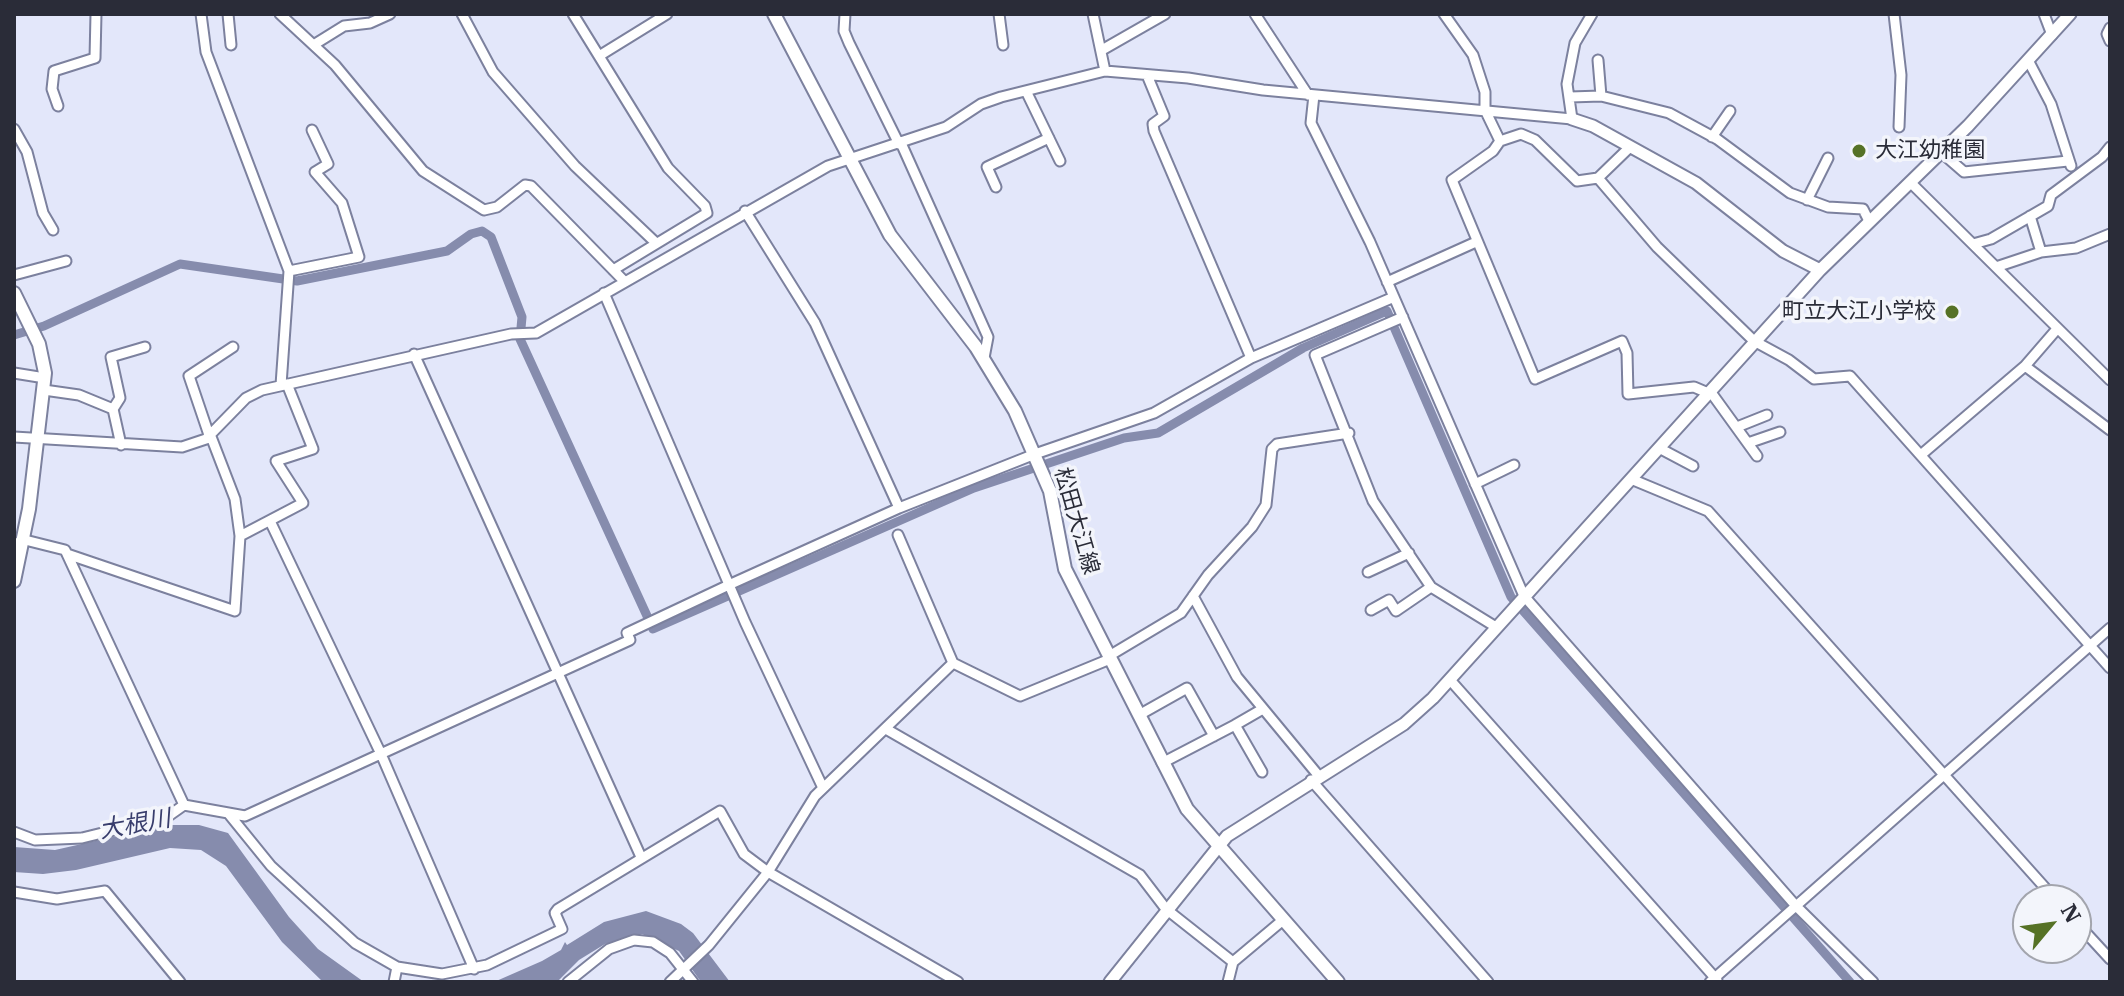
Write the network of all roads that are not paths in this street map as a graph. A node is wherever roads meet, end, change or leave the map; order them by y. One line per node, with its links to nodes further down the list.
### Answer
1 (96, 14): 36 (street)
2 (201, 14): 72 (street)
3 (228, 14): 24 (street)
4 (280, 14): 23 (street)
5 (390, 14): 23 (street)
6 (462, 14): 64 (street)
7 (573, 14): 27 (street)
8 (667, 14): 27 (street)
9 (774, 14): 50 (main road, 松田大江線)
10 (845, 14): 46 (street)
11 (999, 14): 25 (street)
12 (1093, 14): 26 (street)
13 (1165, 14): 26 (street)
14 (1444, 14): 37 (street)
15 (1592, 14): 35 (street)
16 (1894, 14): 40 (street)
17 (2044, 14): 21 (street)
18 (2070, 14): 21 (street)
19 (1259, 15): 33 (street)
20 (2110, 28): 22 (street)
21 (2052, 35): 29 (street)
22 (2110, 41)
23 (315, 44): 70 (street)
24 (231, 45)
25 (1003, 45)
26 (1102, 50): 30 (street)
27 (599, 56): 64 (street)
28 (1598, 60): 34 (street)
29 (2029, 62): 49 (street); 53 (street)
30 (1105, 71): 31 (street); 32 (street)
31 (1147, 75): 33 (street); 86 (street)
32 (1027, 93): 44 (street); 46 (street)
33 (1311, 95): 37 (street); 75 (street)
34 (1601, 96): 35 (street); 43 (street)
35 (1570, 97): 39 (street)
36 (58, 106)
37 (1485, 110): 39 (street); 45 (street)
38 (1730, 111): 43 (street)
39 (1572, 119): 47 (street)
40 (1899, 127)
41 (14, 129): 62 (street)
42 (312, 130): 72 (street)
43 (1712, 137): 58 (street)
44 (1049, 138): 52 (street); 57 (street)
45 (1500, 141): 55 (street); 65 (street)
46 (900, 143): 50 (street); 85 (street)
47 (1630, 147): 55 (street); 71 (street)
48 (2110, 147): 54 (street)
49 (1941, 152): 53 (street); 56 (street)
50 (847, 158): 59 (street); 85 (main road, 松田大江線)
51 (1828, 158): 58 (street)
52 (1060, 161)
53 (2068, 161): 54 (street)
54 (2075, 174): 60 (street)
55 (1598, 178): 81 (street)
56 (1910, 182): 61 (street); 66 (street)
57 (996, 187)
58 (1807, 200): 61 (street)
59 (745, 211): 74 (street); 112 (street)
60 (2030, 216): 66 (street); 67 (street)
61 (1869, 221): 71 (street)
62 (53, 230)
63 (2110, 234): 67 (street)
64 (655, 242): 70 (street)
65 (1476, 242): 75 (street); 92 (street)
66 (1973, 244): 69 (street)
67 (2041, 252): 69 (street)
68 (66, 261): 73 (street)
69 (1996, 267): 80 (street)
70 (613, 270): 74 (street)
71 (1820, 270): 81 (street)
72 (289, 271): 91 (street)
73 (14, 275)
74 (625, 282): 77 (street)
75 (1387, 282): 78 (street)
76 (14, 293): 90 (main road)
77 (604, 293): 84 (street); 121 (street)
78 (1394, 297): 79 (street); 86 (street)
79 (1403, 317): 98 (street); 111 (street)
80 (2057, 329): 87 (street); 89 (street)
81 (1754, 341): 92 (street); 105 (street)
82 (145, 347): 93 (street)
83 (233, 347): 99 (street)
84 (414, 354): 91 (street); 132 (street)
85 (984, 358): 106 (main road, 松田大江線)
86 (1251, 358): 106 (street)
87 (2025, 366): 96 (street); 105 (street)
88 (14, 373): 90 (street)
89 (2110, 380)
90 (44, 384): 93 (street); 101 (main road)
91 (284, 384): 99 (street); 113 (street)
92 (1709, 392): 95 (street); 104 (street)
93 (113, 409): 103 (street)
94 (1767, 415): 95 (street)
95 (1737, 427): 102 (street)
96 (2110, 430)
97 (1780, 432): 102 (street)
98 (1349, 433): 117 (street); 123 (street)
99 (210, 434): 103 (street); 115 (street)
100 (14, 437): 101 (street)
101 (39, 439): 103 (street); 116 (main road)
102 (1748, 443): 107 (street)
103 (121, 445)
104 (1659, 448): 109 (street); 110 (street)
105 (1922, 454): 128 (street)
106 (1035, 456): 112 (street); 129 (main road, 松田大江線)
107 (1757, 456)
108 (1514, 465): 111 (street)
109 (1693, 466)
110 (1631, 479): 124 (street); 142 (street)
111 (1475, 484): 124 (street)
112 (899, 508): 121 (street)
113 (270, 521): 115 (street); 139 (street)
114 (898, 535): 130 (street)
115 (240, 536): 118 (street)
116 (19, 542): 118 (street); 120 (main road)
117 (1409, 553): 119 (street); 122 (street)
118 (67, 554): 145 (street)
119 (1368, 572)
120 (14, 581)
121 (731, 584): 132 (street); 144 (street)
122 (1431, 587): 125 (street); 126 (street)
123 (1193, 596): 129 (street); 134 (street)
124 (1523, 597): 126 (street); 153 (street)
125 (1371, 610)
126 (1496, 627): 133 (street)
127 (2110, 628): 128 (street)
128 (2089, 647): 131 (street); 142 (street)
129 (1109, 657): 130 (street); 135 (main road, 松田大江線)
130 (953, 663): 137 (street)
131 (2110, 668)
132 (558, 673): 139 (street); 149 (street)
133 (1451, 681): 143 (street); 162 (street)
134 (1261, 710): 136 (street); 143 (street)
135 (1139, 715): 138 (street); 140 (main road, 松田大江線)
136 (1235, 725): 138 (street); 141 (street)
137 (886, 729): 144 (street); 154 (street)
138 (1214, 736): 140 (street)
139 (381, 754): 146 (street); 161 (street)
140 (1162, 763): 148 (main road, 松田大江線)
141 (1262, 772)
142 (1942, 776): 151 (street); 153 (street)
143 (1315, 778): 148 (street); 172 (street)
144 (823, 788): 150 (street)
145 (184, 805): 146 (street); 147 (street)
146 (227, 812): 159 (street)
147 (14, 832)
148 (1219, 846): 154 (street); 155 (main road, 松田大江線)
149 (641, 857): 150 (street); 161 (street)
150 (768, 872): 160 (street); 168 (street)
151 (2041, 884)
152 (14, 892): 163 (street)
153 (1796, 906): 162 (street); 173 (street)
154 (1166, 909): 158 (street); 169 (street)
155 (1283, 920): 158 (street); 171 (main road, 松田大江線)
156 (2092, 939): 157 (street)
157 (2110, 959)
158 (1233, 962): 170 (street)
159 (397, 967): 161 (street); 164 (street)
160 (685, 968): 165 (street); 166 (street); 167 (street)
161 (474, 969)
162 (1714, 980)
163 (180, 982)
164 (394, 982)
165 (568, 982)
166 (670, 982)
167 (693, 982)
168 (958, 982)
169 (1110, 982)
170 (1228, 982)
171 (1338, 982)
172 (1488, 982)
173 (1873, 982)

